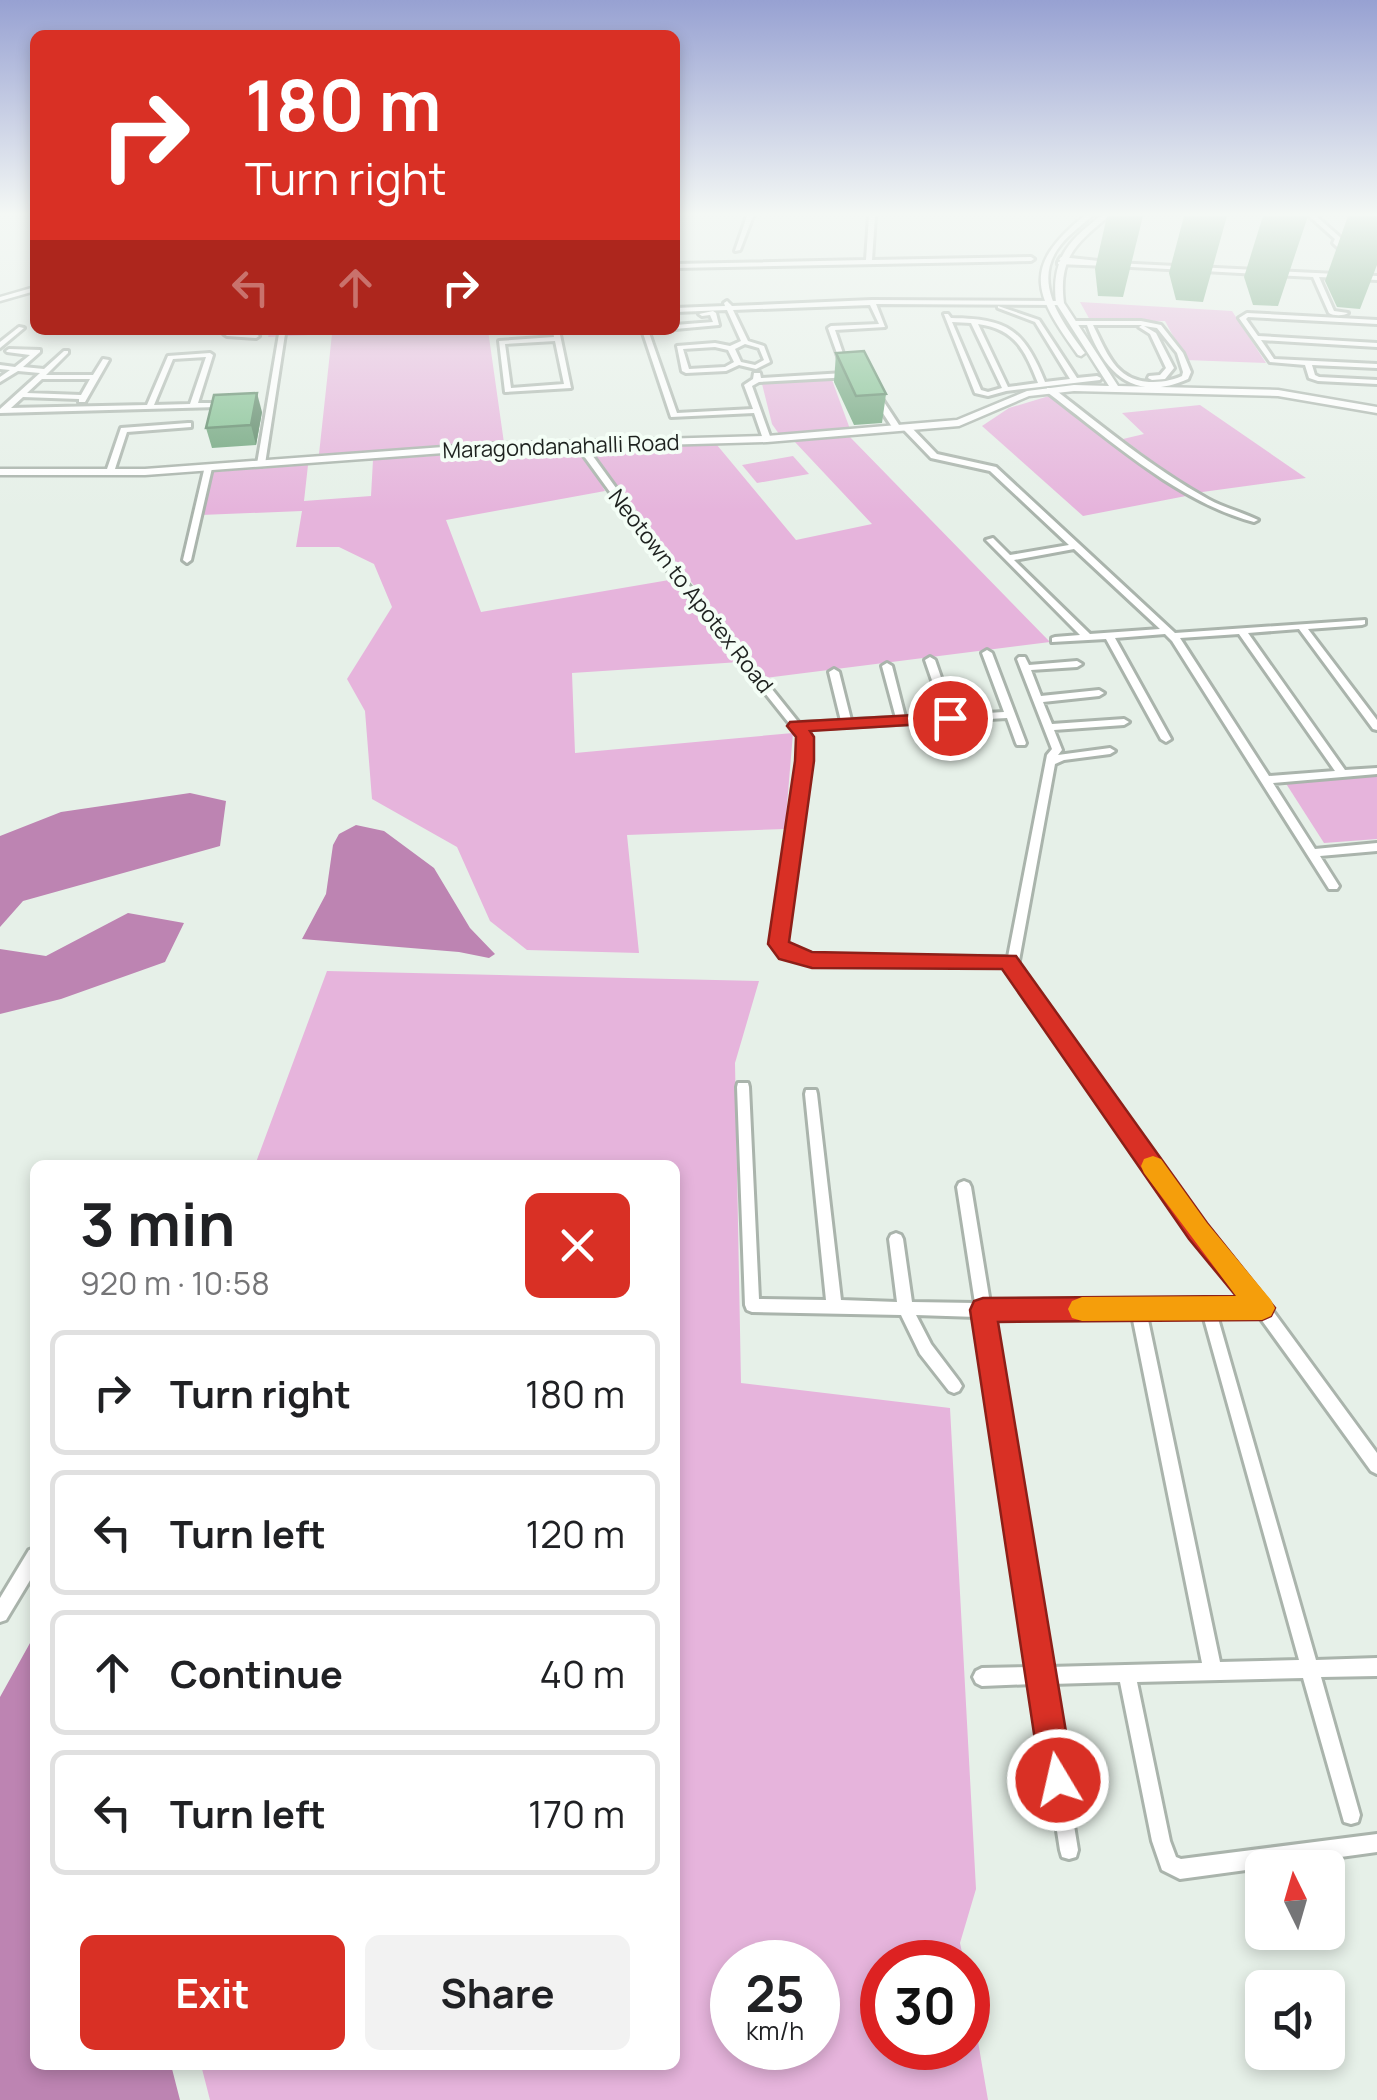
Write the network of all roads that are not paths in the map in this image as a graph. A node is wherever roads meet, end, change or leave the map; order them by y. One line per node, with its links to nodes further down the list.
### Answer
1 (714, 314): 12 (street)
2 (732, 314): 14 (street)
3 (878, 314): 40 (street)
4 (946, 314): 10 (street)
5 (1019, 314): 41 (street)
6 (1054, 314): 43 (street)
7 (1067, 314): 13 (street)
8 (1340, 314): 9 (street)
9 (1377, 319): 23 (street)
10 (948, 320): 11 (street); 45 (street)
11 (973, 320): 44 (street); 45 (street)
12 (722, 325): 14 (street); 21 (street)
13 (1074, 325): 15 (street); 15 (street); 43 (street)
14 (738, 326): 24 (street)
15 (1095, 326): 15 (street)
16 (21, 328): 26 (street)
17 (231, 335): 22 (street)
18 (282, 335): 60 (street)
19 (556, 335): 19 (street)
20 (647, 335): 55 (street)
21 (672, 335)
22 (256, 336)
23 (1255, 338): 25 (street); 32 (street)
24 (745, 342): 27 (street); 35 (street)
25 (1377, 345)
26 (0, 346)
27 (732, 348): 31 (street); 31 (street)
28 (10, 352): 36 (street)
29 (66, 352): 37 (street)
30 (105, 360): 38 (street)
31 (738, 363): 35 (street)
32 (1308, 363): 33 (street); 42 (street)
33 (1377, 366)
34 (0, 367): 36 (street)
35 (756, 367): 40 (street)
36 (18, 369): 37 (street); 39 (street)
37 (44, 374): 38 (street); 46 (street)
38 (96, 377): 47 (street)
39 (0, 380)
40 (758, 380): 55 (street)
41 (1074, 380): 43 (street); 44 (street)
42 (1377, 382)
43 (1101, 383): 44 (street, Maragondanahalli Road); 52 (street, Maragondanahalli Road)
44 (1046, 386): 45 (street); 57 (street, Maragondanahalli Road); 64 (street)
45 (1006, 389)
46 (21, 395): 47 (street); 53 (street)
47 (84, 397): 54 (street)
48 (879, 401): 57 (street)
49 (218, 405): 50 (street)
50 (193, 406): 51 (street); 51 (street)
51 (150, 408): 54 (street)
52 (1377, 410)
53 (2, 411): 54 (street)
54 (76, 411)
55 (757, 411): 58 (street)
56 (188, 425): 63 (street)
57 (902, 428): 58 (street, Maragondanahalli Road); 66 (street)
58 (767, 438): 59 (street, Maragondanahalli Road)
59 (579, 443): 60 (street, Maragondanahalli Road); 90 (street, Neotown to Apotex Road)
60 (261, 464): 61 (street, Maragondanahalli Road)
61 (208, 468): 63 (street, Maragondanahalli Road); 68 (street)
62 (0, 472): 63 (street, Maragondanahalli Road)
63 (110, 472)
64 (1254, 520)
65 (990, 540): 67 (street)
66 (1076, 546): 67 (street); 72 (street)
67 (1009, 558): 74 (street)
68 (187, 560)
69 (1362, 622): 70 (street)
70 (1302, 626): 71 (street); 88 (street)
71 (1242, 630): 72 (street); 96 (street)
72 (1170, 634): 73 (street); 97 (street)
73 (1109, 636): 74 (street); 91 (street)
74 (1088, 637): 75 (street)
75 (1055, 640)
76 (987, 653): 83 (street)
77 (930, 660): 84 (street)
78 (1077, 664): 82 (street)
79 (887, 666): 85 (street)
80 (834, 672): 87 (street)
81 (1099, 693): 82 (street)
82 (1039, 699): 89 (street)
83 (1010, 715): 84 (street); 92 (street)
84 (950, 718): 85 (street)
85 (901, 720): 87 (street)
86 (1124, 722): 89 (street)
87 (847, 723): 90 (street)
88 (1377, 726)
89 (1049, 727): 94 (street)
90 (801, 731): 101 (street)
91 (1166, 739)
92 (1021, 743)
93 (1110, 751): 94 (street)
94 (1051, 762): 101 (street)
95 (1377, 772): 96 (street)
96 (1342, 774): 97 (street)
97 (1266, 780): 99 (street)
98 (1377, 847): 99 (street)
99 (1312, 853): 100 (street)
100 (1332, 886)
101 (1010, 964): 109 (street)
102 (743, 1086): 106 (street)
103 (811, 1094): 106 (street)
104 (964, 1187): 111 (street)
105 (896, 1239): 107 (street)
106 (834, 1307): 107 (street)
107 (902, 1308): 111 (street); 112 (street)
108 (1208, 1308): 109 (street); 110 (street); 117 (street)
109 (1262, 1308): 113 (street)
110 (1138, 1309): 111 (street); 118 (street)
111 (983, 1310): 120 (street)
112 (954, 1386)
113 (1377, 1466)
114 (30, 1564): 115 (street)
115 (0, 1614)
116 (1377, 1667): 117 (street)
117 (1310, 1670): 118 (street); 122 (street)
118 (1213, 1672): 119 (street)
119 (1127, 1675): 120 (street); 123 (street)
120 (1041, 1676): 121 (street); 124 (street)
121 (982, 1677)
122 (1351, 1815)
123 (1377, 1843)
124 (1069, 1850)

